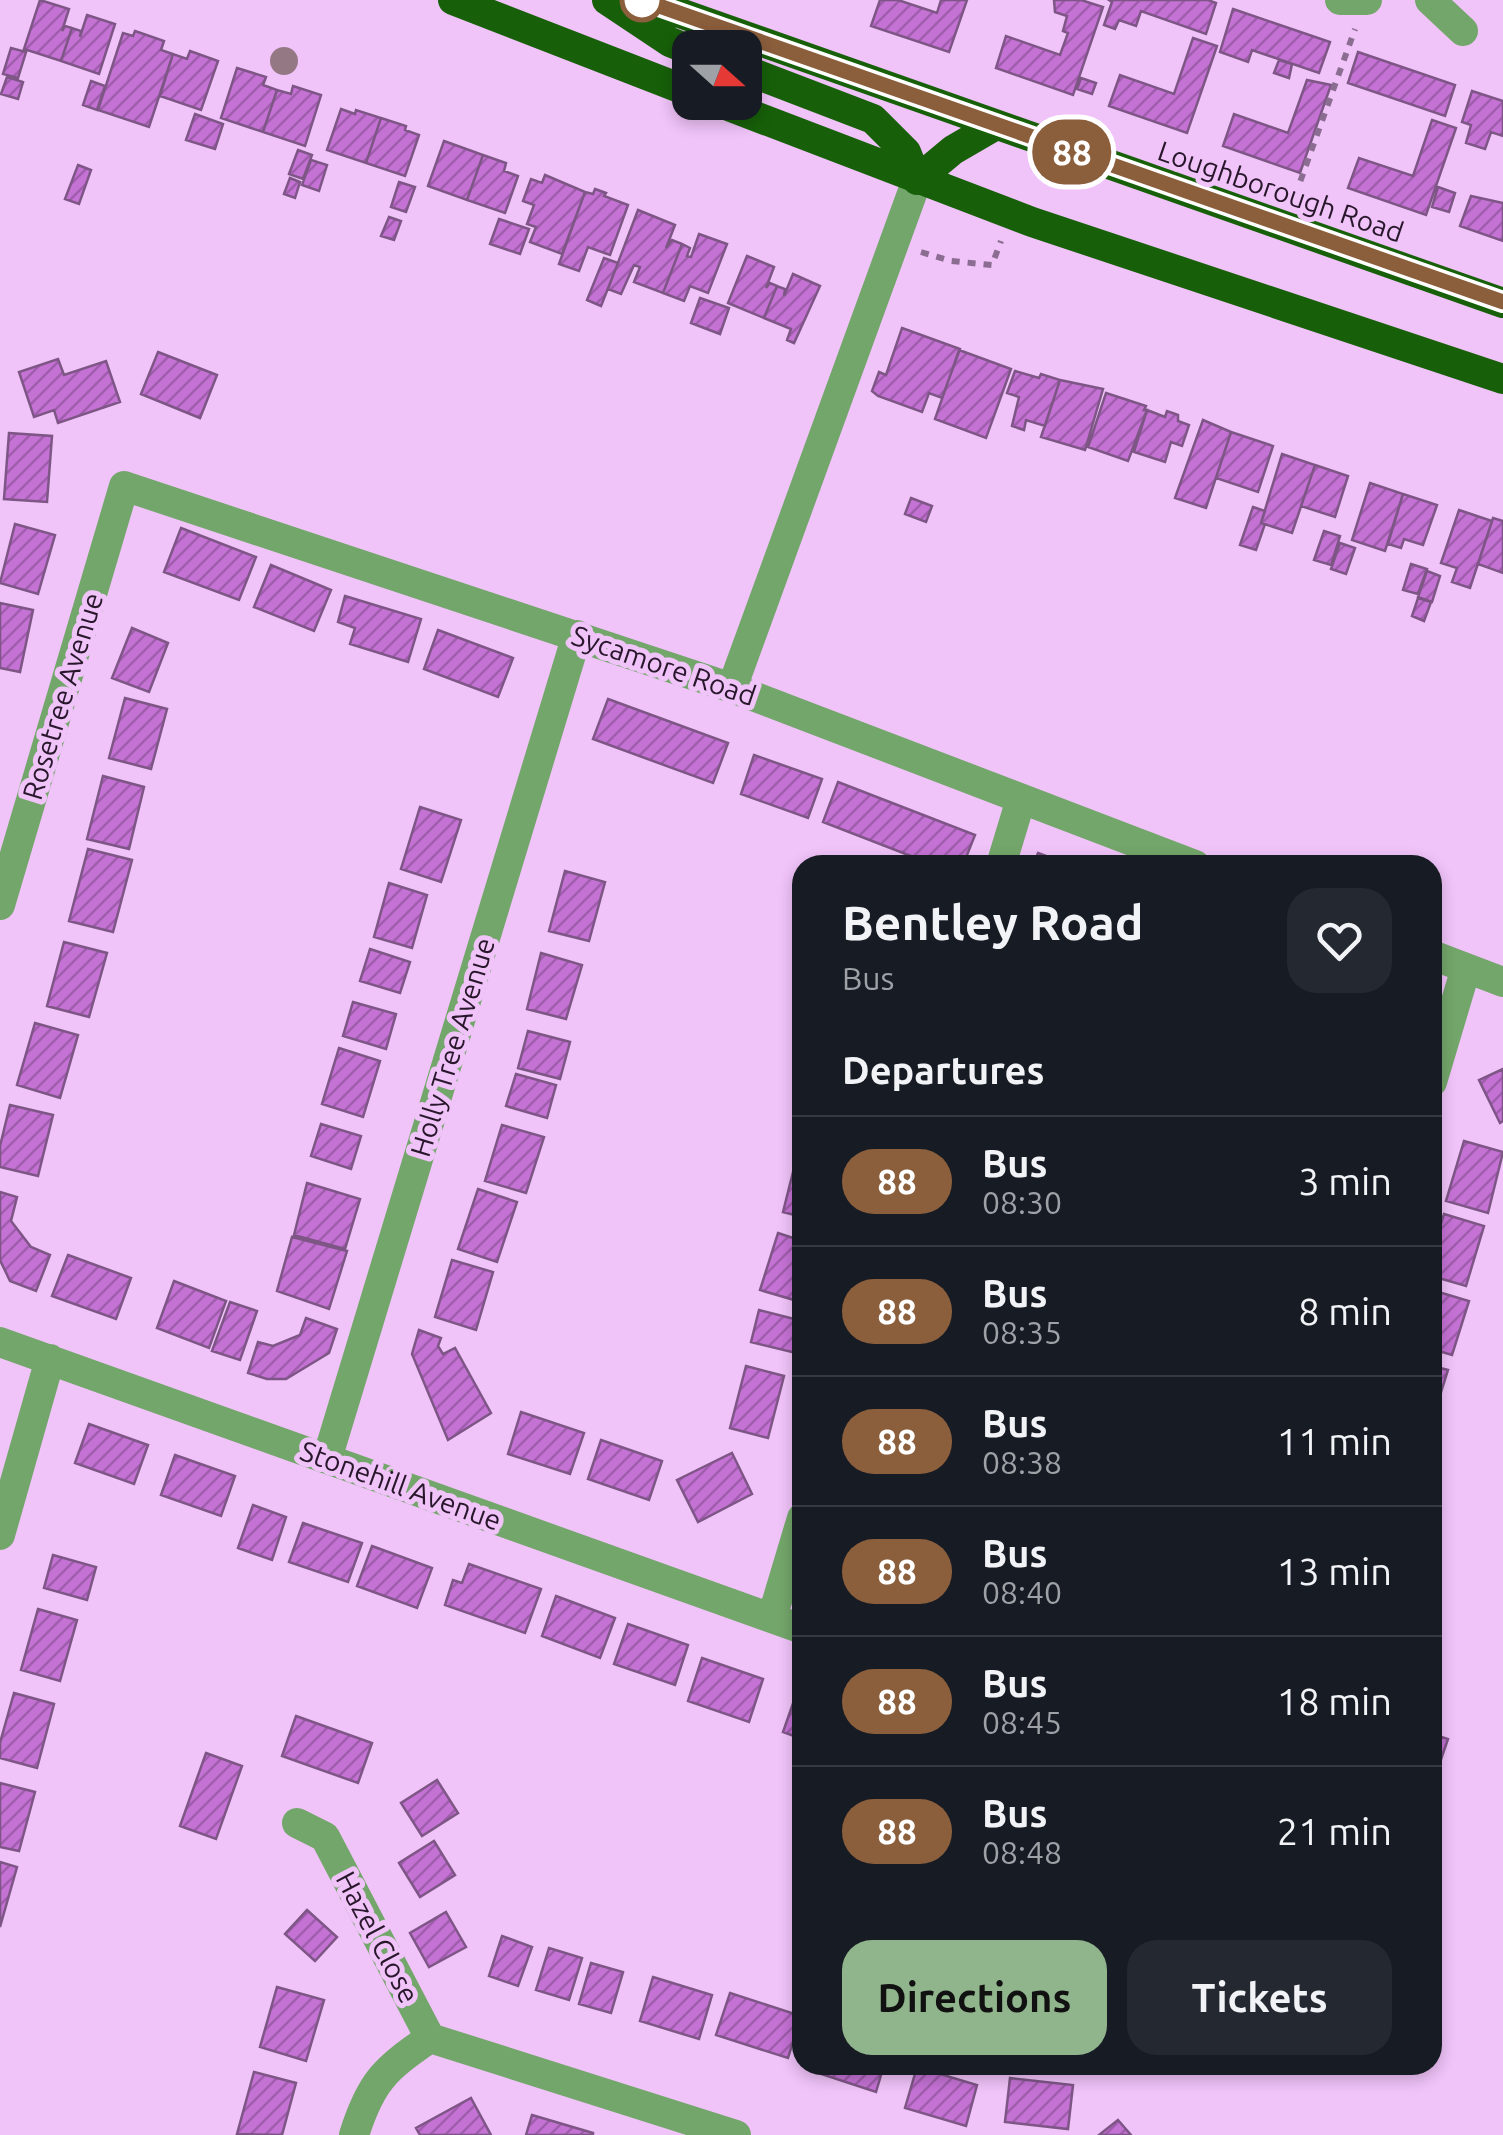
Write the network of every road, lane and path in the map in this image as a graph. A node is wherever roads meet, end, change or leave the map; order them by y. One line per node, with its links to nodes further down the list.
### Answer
1 (453, 0): 10 (highway)
2 (607, 0): 8 (highway)
3 (642, 0): 12 (highway, Loughborough Road)
4 (1340, 0): 5 (street)
5 (1366, 0): 14 (path)
6 (1430, 0): 7 (street)
7 (1463, 31)
8 (672, 43)
9 (762, 77): 13 (highway)
10 (672, 85)
11 (762, 119): 13 (highway)
12 (996, 125): 13 (highway); 15 (highway, Loughborough Road)
13 (917, 180): 16 (highway); 19 (street)
14 (1292, 202)
15 (1503, 302)
16 (1503, 379)
17 (124, 486): 18 (street, Sycamore Road); 23 (street, Rosetree Avenue)
18 (577, 635): 19 (street, Sycamore Road); 30 (street, Holly Tree Avenue)
19 (732, 688): 20 (street, Sycamore Road)
20 (1020, 799): 21 (street); 22 (street, Sycamore Road)
21 (1003, 855)
22 (1168, 855)
23 (1, 897)
24 (1442, 959): 25 (street)
25 (1466, 968): 26 (street); 27 (street)
26 (1503, 982)
27 (1442, 1048)
28 (0, 1342): 29 (street, Stonehill Avenue)
29 (50, 1360): 30 (street, Stonehill Avenue); 31 (street)
30 (327, 1459): 33 (street, Stonehill Avenue)
31 (0, 1535)
32 (792, 1551): 33 (street)
33 (772, 1618): 34 (street, Stonehill Avenue)
34 (792, 1625)
35 (296, 1823): 36 (street, Hazel Close)
36 (430, 2038): 37 (street); 38 (street)
37 (354, 2135)
38 (736, 2135)

